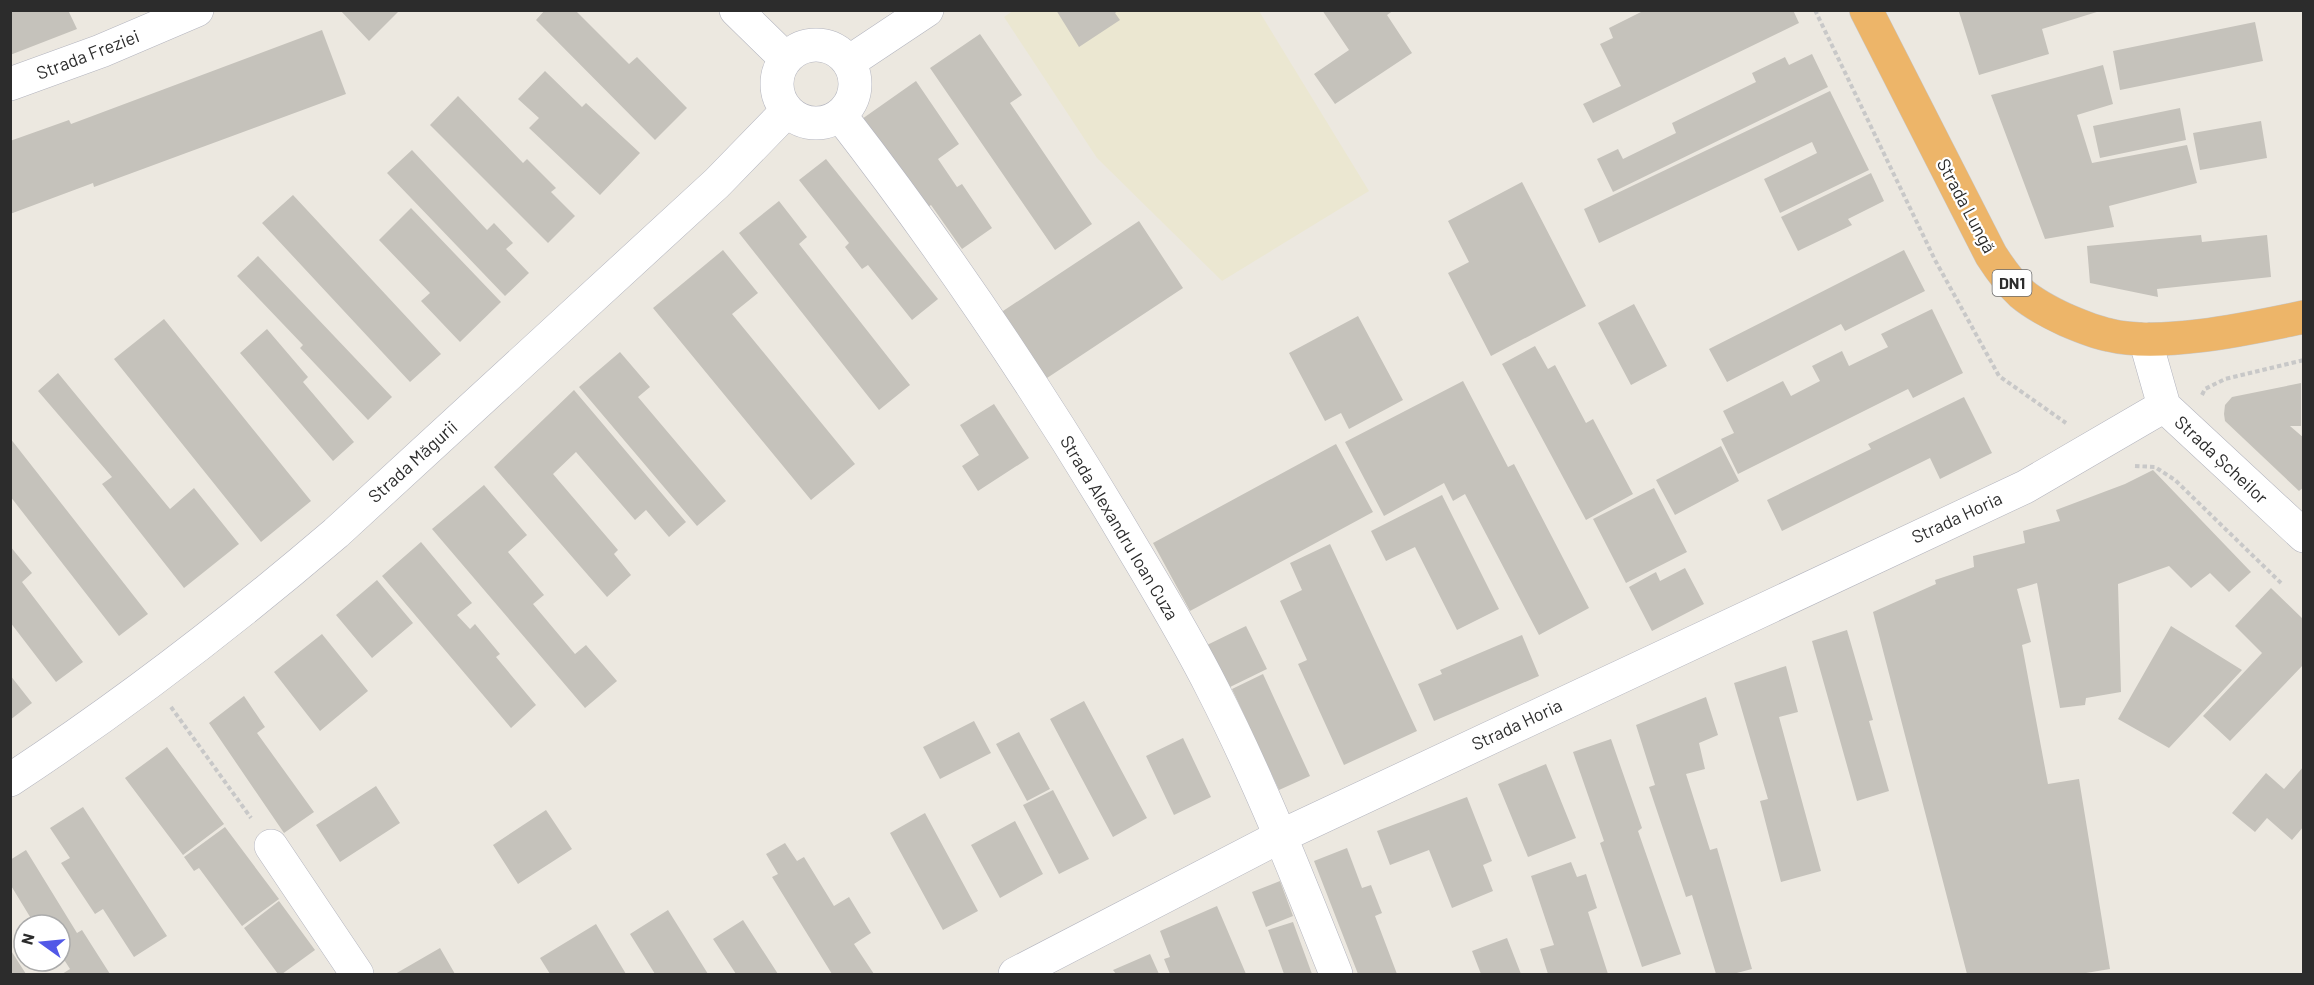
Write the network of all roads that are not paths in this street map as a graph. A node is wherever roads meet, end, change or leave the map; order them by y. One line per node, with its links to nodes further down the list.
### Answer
1 (197, 10): 7 (street, Strada Freziei)
2 (736, 10): 5 (street)
3 (927, 10): 6 (street)
4 (1866, 10): 11 (highway, Strada Lungă / DN1)
5 (786, 58): 6 (street); 8 (street)
6 (849, 62): 9 (street)
7 (10, 84)
8 (788, 111): 9 (street); 14 (street, Strada Măgurii)
9 (840, 115): 15 (street, Strada Alexandru Ioan Cuza)
10 (2304, 317): 11 (highway, Strada Lungă / DN1)
11 (2145, 339): 12 (street, Strada Șcheilor)
12 (2164, 406): 13 (street, Strada Șcheilor); 15 (street, Strada Horia)
13 (2304, 536)
14 (10, 780)
15 (1281, 837): 18 (street, Strada Horia); 19 (street, Strada Alexandru Ioan Cuza)
16 (271, 846): 17 (street)
17 (357, 975)
18 (1015, 975)
19 (1336, 975)

